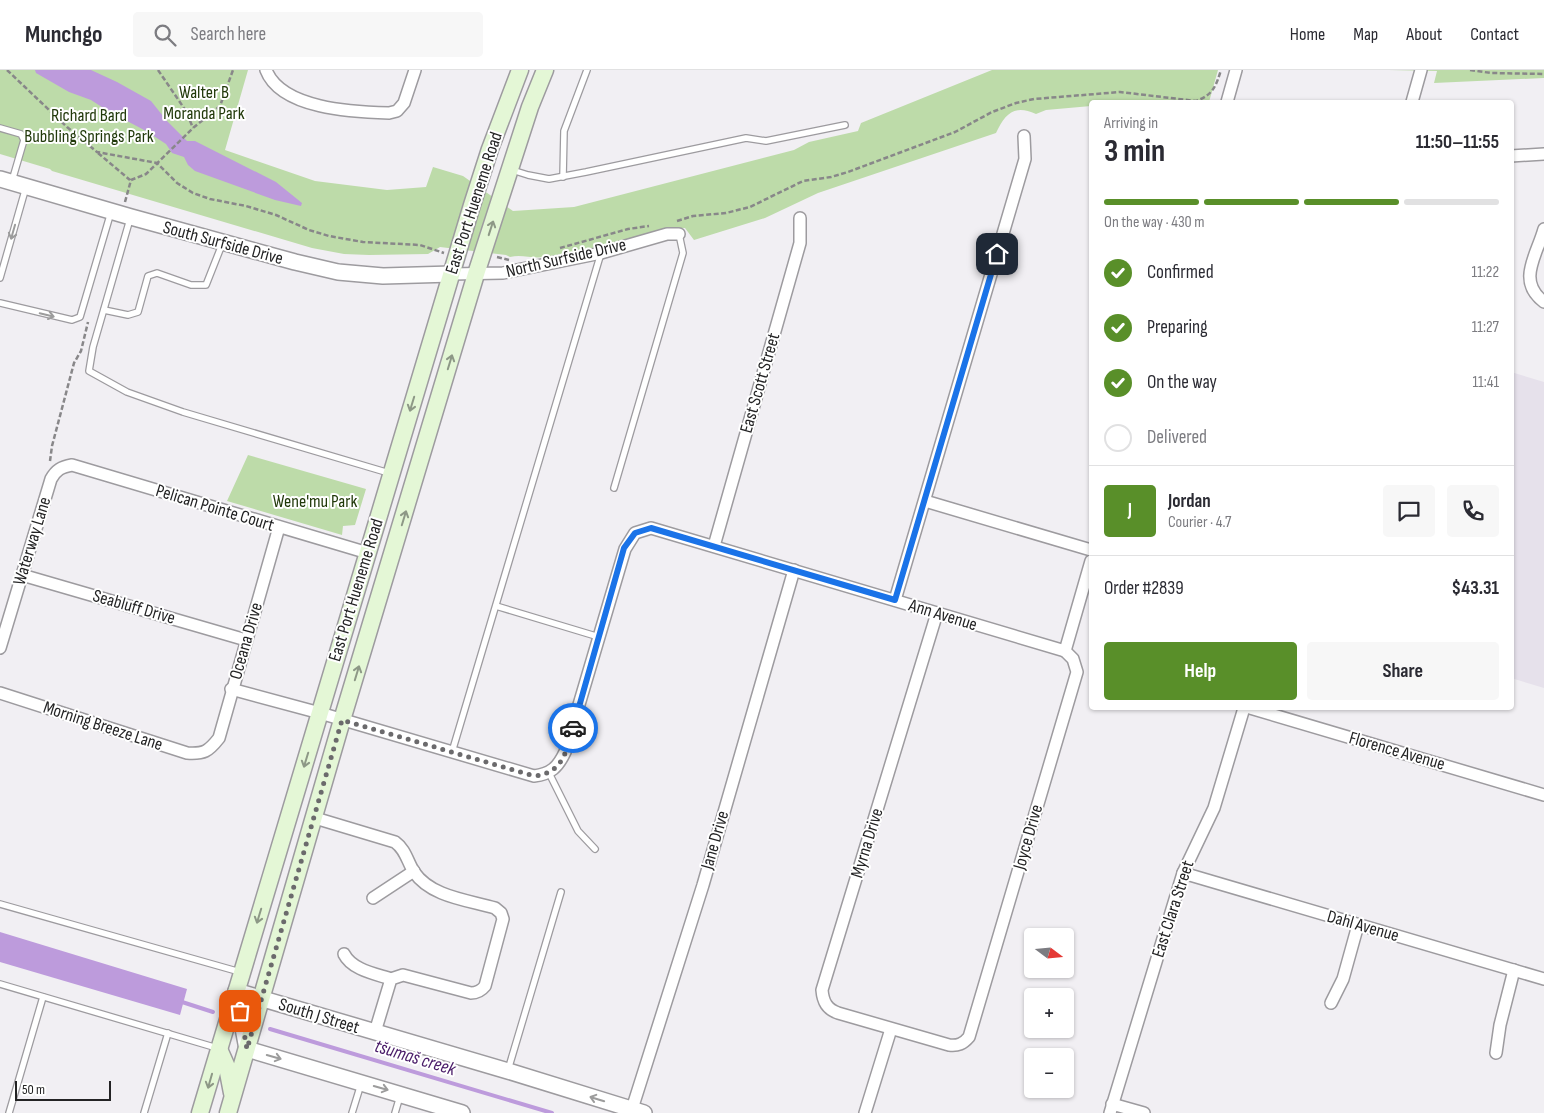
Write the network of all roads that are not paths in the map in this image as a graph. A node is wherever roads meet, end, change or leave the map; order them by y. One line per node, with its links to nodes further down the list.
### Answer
1 (266, 70): 2 (street)
2 (415, 70)
3 (520, 70): 26 (main road, East Port Hueneme Road)
4 (544, 70): 15 (main road, East Port Hueneme Road)
5 (587, 70): 16 (lane)
6 (1236, 70): 8 (street)
7 (1421, 70): 9 (street)
8 (1228, 100)
9 (1413, 100)
10 (846, 125): 16 (lane)
11 (0, 128): 17 (lane)
12 (1024, 136): 35 (street)
13 (1544, 154): 14 (street)
14 (1514, 156)
15 (510, 169): 16 (lane); 27 (main road, East Port Hueneme Road, one-way to 15)
16 (562, 176)
17 (3, 182): 18 (street, South Surfside Drive)
18 (26, 187): 19 (street, South Surfside Drive); 28 (lane, one-way to 28)
19 (112, 212): 20 (street, South Surfside Drive); 30 (lane, one-way to 19)
20 (131, 217): 24 (street, South Surfside Drive); 31 (lane)
21 (800, 218): 37 (street, East Scott Street)
22 (1544, 230): 29 (street)
23 (679, 234): 25 (street, North Surfside Drive); 34 (lane)
24 (223, 242): 26 (street, South Surfside Drive); 31 (lane)
25 (601, 252): 27 (street, North Surfside Drive); 44 (lane)
26 (452, 274): 27 (street, North Surfside Drive); 33 (main road, East Port Hueneme Road, one-way to 33)
27 (476, 274): 55 (main road, East Port Hueneme Road, one-way to 27)
28 (0, 278)
29 (1544, 302)
30 (0, 303)
31 (104, 310): 33 (lane)
32 (59, 470): 36 (street, Pelican Pointe Court); 42 (street, Waterway Lane)
33 (391, 473): 39 (main road, East Port Hueneme Road)
34 (614, 488)
35 (925, 501): 38 (street); 43 (street)
36 (279, 527): 39 (street, Pelican Pointe Court); 47 (street, Oceana Drive)
37 (714, 546): 41 (street, Ann Avenue); 46 (street, Ann Avenue)
38 (1089, 549)
39 (368, 553): 54 (main road, East Port Hueneme Road)
40 (1089, 568): 49 (street)
41 (794, 570): 43 (street, Ann Avenue); 89 (street, Jane Drive)
42 (22, 575): 47 (street, Seabluff Drive); 48 (street, Waterway Lane)
43 (895, 600): 45 (street, Ann Avenue)
44 (496, 606): 46 (lane); 57 (lane)
45 (937, 613): 49 (street, Ann Avenue); 78 (street, Myrna Drive)
46 (599, 638): 58 (street, Ann Avenue)
47 (246, 640): 50 (street, Oceana Drive)
48 (0, 648)
49 (1065, 651): 78 (street, Joyce Drive)
50 (231, 690): 54 (street); 56 (street, Oceana Drive)
51 (0, 693): 56 (street, Morning Breeze Lane)
52 (1243, 710): 63 (street, East Clara Street)
53 (1257, 710): 59 (street, Florence Avenue)
54 (320, 713): 55 (street); 70 (main road, East Port Hueneme Road, one-way to 70)
55 (342, 720): 57 (street); 60 (main road, East Port Hueneme Road)
56 (206, 751)
57 (452, 752): 58 (street)
58 (549, 772): 61 (lane)
59 (1544, 795)
60 (315, 818): 62 (street); 76 (main road, East Port Hueneme Road)
61 (595, 849)
62 (414, 871): 65 (street); 71 (street)
63 (1183, 873): 67 (street, Dahl Avenue); 88 (street, East Clara Street)
64 (561, 892): 84 (lane)
65 (373, 898)
66 (0, 904): 70 (lane)
67 (1358, 925): 69 (street, Dahl Avenue); 77 (street)
68 (344, 954): 71 (street)
69 (1514, 970): 72 (street, Dahl Avenue); 83 (street)
70 (242, 973): 74 (main road, East Port Hueneme Road)
71 (391, 979): 79 (street)
72 (1544, 979)
73 (0, 984): 75 (lane)
74 (236, 991): 76 (street, South J Street); 81 (main road, East Port Hueneme Road); 82 (street)
75 (43, 997): 80 (lane); 90 (lane)
76 (261, 998): 79 (street, South J Street); 82 (main road, East Port Hueneme Road)
77 (1331, 1003)
78 (891, 1029): 96 (street)
79 (375, 1032): 84 (street, South J Street)
80 (168, 1033): 81 (lane); 91 (lane)
81 (219, 1049): 87 (main road); 92 (main road, East Port Hueneme Road, one-way to 92)
82 (247, 1049): 85 (street, one-way to 85); 87 (main road, East Port Hueneme Road)
83 (1496, 1053)
84 (508, 1071): 89 (street, South J Street, one-way to 84)
85 (362, 1083): 86 (street, one-way to 86); 93 (lane)
86 (401, 1094): 94 (lane); 95 (street)
87 (230, 1105)
88 (1111, 1108): 97 (street)
89 (638, 1111)
90 (9, 1113)
91 (144, 1113)
92 (200, 1113)
93 (352, 1113)
94 (395, 1113)
95 (462, 1113)
96 (865, 1113)
97 (1144, 1113)

